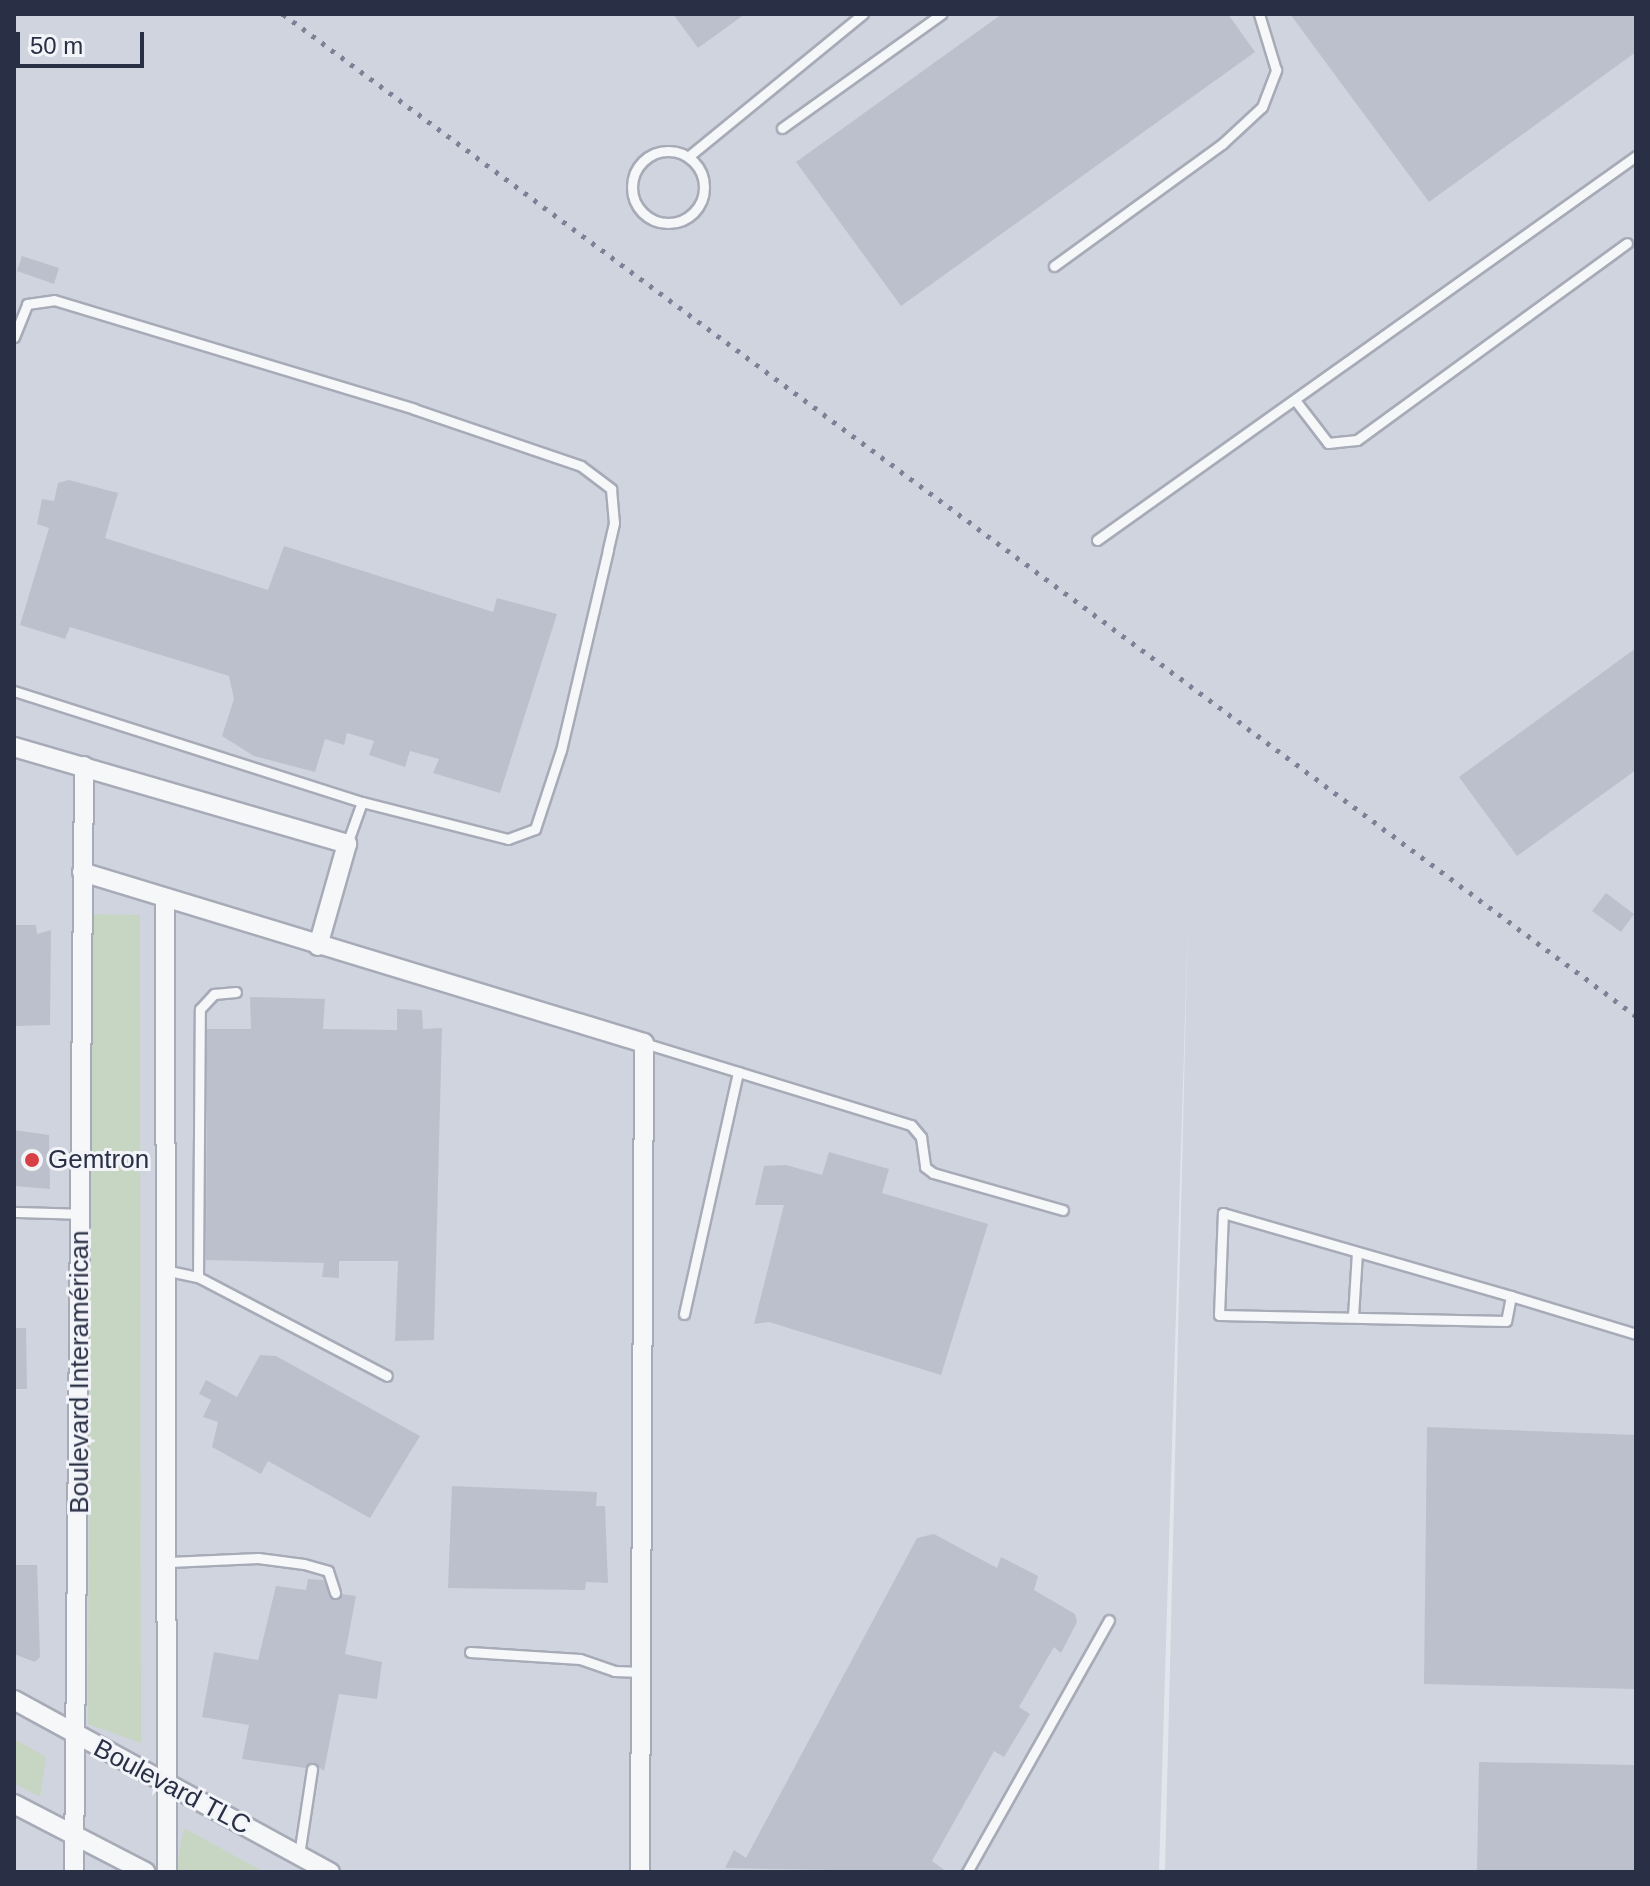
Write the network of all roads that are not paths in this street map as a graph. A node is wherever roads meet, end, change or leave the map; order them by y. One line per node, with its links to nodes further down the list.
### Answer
1 (863, 14): 6 (lane)
2 (941, 14): 4 (lane)
3 (1259, 14): 8 (lane)
4 (782, 128)
5 (1636, 156): 10 (lane)
6 (688, 157): 6 (lane)
7 (1627, 243): 10 (lane)
8 (1054, 266)
9 (14, 337): 15 (lane)
10 (1295, 400): 11 (lane)
11 (1097, 540)
12 (14, 691): 15 (lane)
13 (14, 747): 14 (street)
14 (84, 766): 16 (street); 17 (street, Boulevard Interamérican)
15 (362, 802): 16 (lane)
16 (347, 844): 19 (street)
17 (82, 872): 18 (street); 25 (street, Boulevard Interamérican)
18 (165, 900): 19 (street); 27 (street)
19 (318, 946): 21 (street)
20 (236, 992): 28 (lane)
21 (644, 1043): 22 (lane); 38 (street)
22 (738, 1072): 23 (lane); 30 (lane)
23 (1063, 1210)
24 (14, 1212): 25 (lane)
25 (81, 1214): 40 (street, Boulevard Interamérican)
26 (1357, 1252): 29 (lane); 31 (lane); 31 (lane)
27 (169, 1271): 28 (lane); 34 (street)
28 (198, 1277): 33 (lane)
29 (1511, 1296): 31 (lane); 32 (lane)
30 (684, 1314)
31 (1353, 1316)
32 (1636, 1334)
33 (387, 1376)
34 (169, 1562): 35 (lane); 42 (street)
35 (335, 1593)
36 (1109, 1620): 51 (lane)
37 (470, 1652): 38 (lane)
38 (642, 1672): 50 (street)
39 (14, 1700): 40 (street, Boulevard TLC)
40 (78, 1736): 42 (street, Boulevard TLC); 44 (street, Boulevard Interamérican)
41 (312, 1769): 45 (lane)
42 (171, 1786): 45 (street, Boulevard TLC); 48 (street)
43 (14, 1804): 44 (street)
44 (75, 1839): 46 (street, Boulevard Interamérican); 47 (street)
45 (299, 1855): 49 (street, Boulevard TLC)
46 (74, 1872)
47 (146, 1872)
48 (167, 1872)
49 (330, 1872)
50 (640, 1872)
51 (967, 1872)

